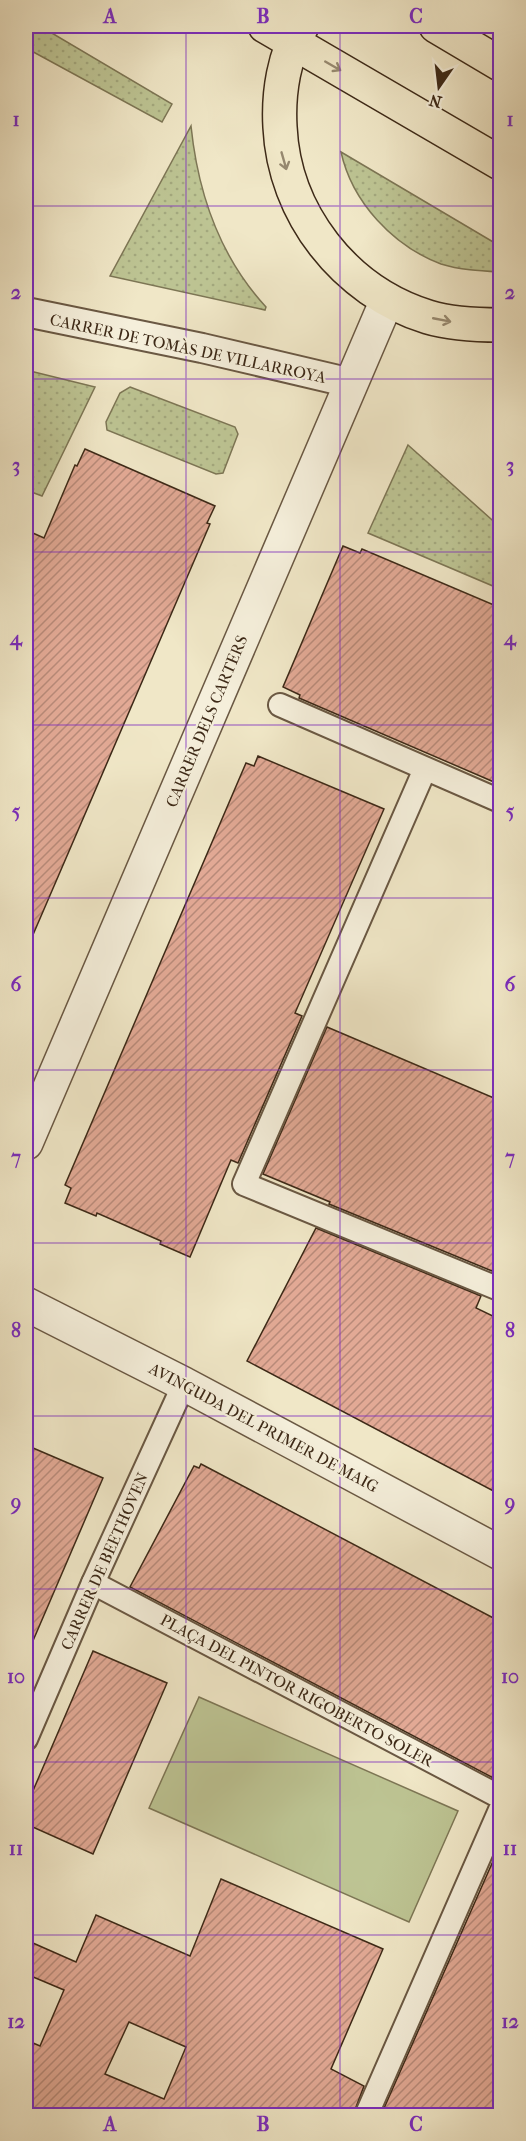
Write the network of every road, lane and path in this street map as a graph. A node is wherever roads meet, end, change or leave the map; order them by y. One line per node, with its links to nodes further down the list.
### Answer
1 (436, 26): 3 (main road)
2 (286, 31): 4 (main road, one-way to 4); 5 (main road, one-way to 5)
3 (501, 64)
4 (501, 163)
5 (387, 300): 7 (main road, one-way to 7); 8 (street, CARRER DELS CARTERS)
6 (26, 312): 8 (street, CARRER DE TOMÀS DE VILLARROYA)
7 (501, 325)
8 (351, 384): 12 (street, CARRER DELS CARTERS)
9 (280, 705): 10 (street)
10 (425, 769): 11 (street); 13 (street)
11 (501, 801)
12 (26, 1143)
13 (501, 1285)
14 (26, 1304): 15 (street, AVINGUDA DEL PRIMER DE MAIG)
15 (184, 1384): 16 (street, AVINGUDA DEL PRIMER DE MAIG); 17 (street, CARRER DE BEETHOVEN)
16 (501, 1553)
17 (93, 1583): 18 (street, CARRER DE BEETHOVEN); 19 (street, PLAÇA DEL PINTOR RIGOBERTO SOLER)
18 (26, 1739)
19 (501, 1797)
20 (501, 1810): 21 (street)
21 (366, 2115)

